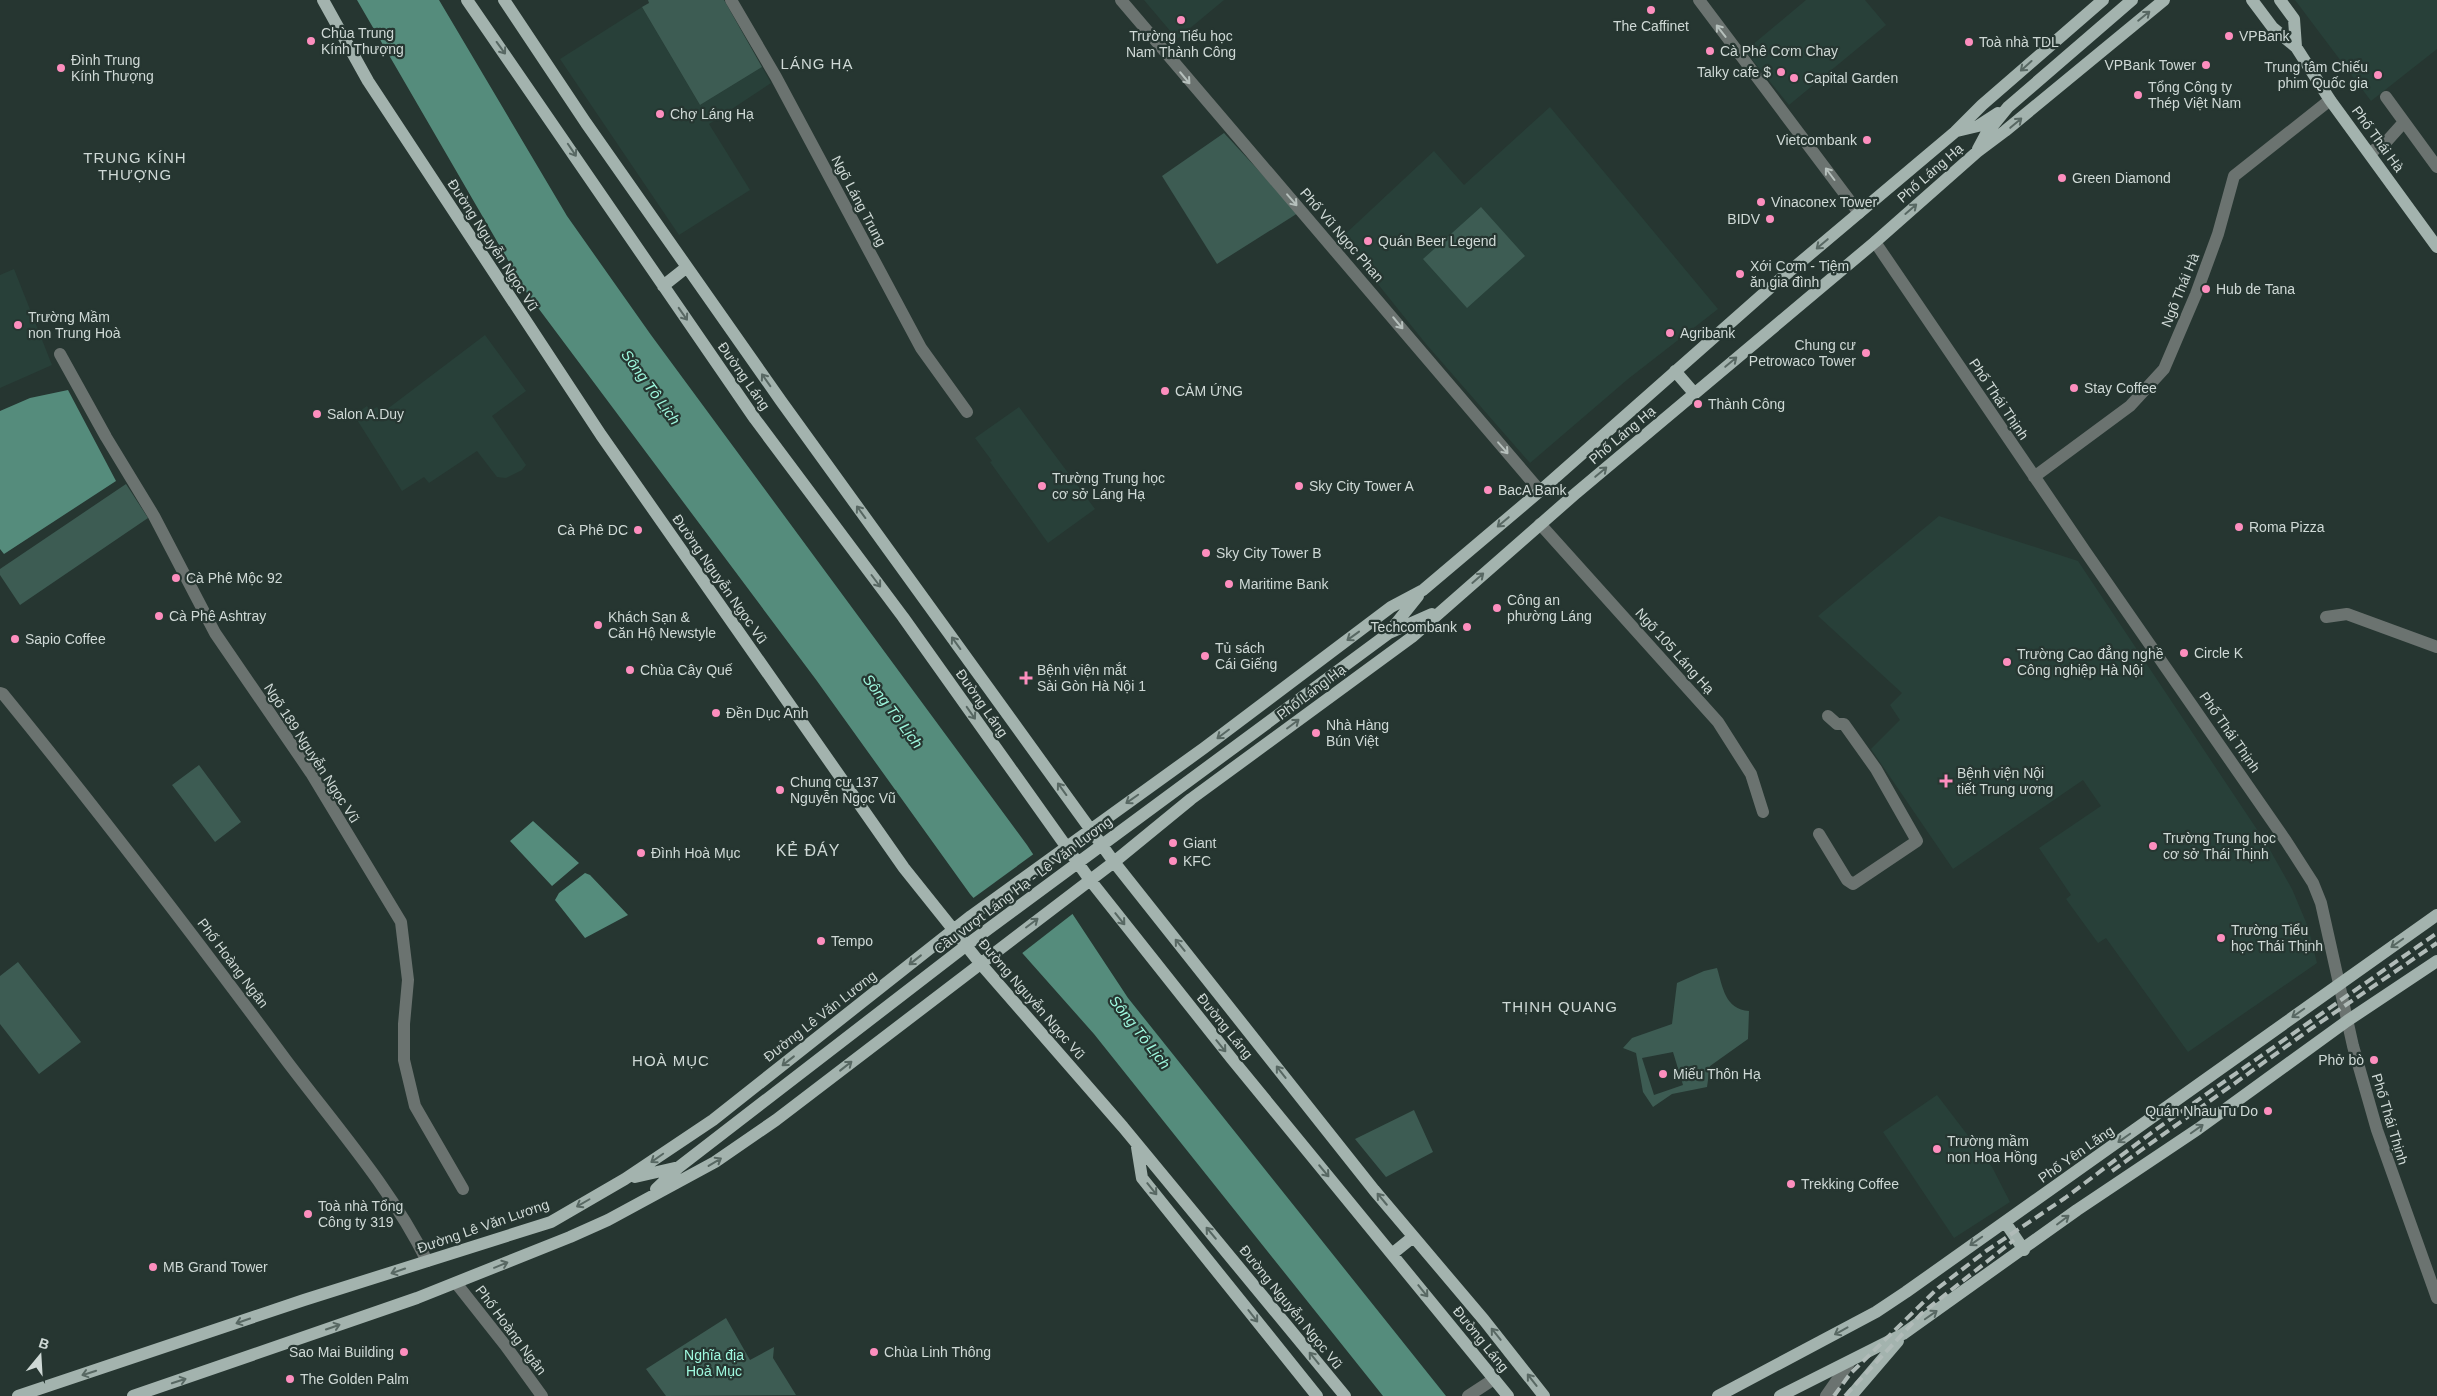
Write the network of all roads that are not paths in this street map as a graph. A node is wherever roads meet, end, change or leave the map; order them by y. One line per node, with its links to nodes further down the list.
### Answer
1 (323, 0): 49 (main road, Đường Nguyễn Ngọc Vũ)
2 (467, 0): 25 (main road, Đường Láng, one-way to 25)
3 (504, 0): 24 (main road, Đường Láng)
4 (730, 0): 29 (street, Ngõ Láng Trung)
5 (1121, 0): 31 (street, Phố Vũ Ngọc Phan, one-way to 31)
6 (1699, 0): 21 (street, one-way to 6)
7 (2103, 0): 17 (main road, Phố Láng Hạ, one-way to 17)
8 (2132, 0): 15 (main road)
9 (2164, 0): 18 (main road, Phố Láng Hạ, one-way to 9)
10 (2252, 0): 12 (main road, Phố Thái Hà)
11 (2280, 0): 12 (main road, Phố Thái Hà)
12 (2296, 47): 14 (main road, Phố Thái Hà)
13 (2386, 97): 16 (street)
14 (2330, 100): 19 (main road, Phố Thái Hà); 30 (street, Ngõ Thái Hà)
15 (2008, 107): 17 (main road); 18 (main road)
16 (2404, 122): 19 (street); 20 (street)
17 (1955, 132): 21 (main road, Phố Láng Hạ)
18 (1977, 152): 22 (main road, Phố Láng Hạ, one-way to 18)
19 (2370, 153): 23 (main road, Phố Thái Hà)
20 (2437, 167)
21 (1859, 213): 27 (main road, Phố Láng Hạ, one-way to 27)
22 (1874, 242): 28 (main road, Phố Láng Hạ, one-way to 22); 30 (street, Phố Thái Thịnh)
23 (2436, 243)
24 (687, 267): 25 (main road); 43 (main road, Đường Láng, one-way to 24)
25 (663, 286): 45 (main road, Đường Láng, one-way to 45)
26 (60, 354): 59 (street, Ngõ 189 Nguyễn Ngọc Vũ)
27 (1675, 371): 28 (main road); 31 (main road, Phố Láng Hạ)
28 (1694, 393): 32 (main road, Phố Láng Hạ, one-way to 28)
29 (967, 412)
30 (2034, 477): 53 (street, Phố Thái Thịnh)
31 (1540, 491): 33 (main road, Phố Láng Hạ, one-way to 33)
32 (1540, 524): 34 (main road, Phố Láng Hạ, one-way to 32); 42 (street, Ngõ 105 Láng Hạ)
33 (1423, 590): 36 (main road, Cầu vượt Láng Hạ - Lê Văn Lương); 40 (main road, Phố Láng Hạ, one-way to 40)
34 (1441, 610): 36 (main road, Cầu vượt Láng Hạ - Lê Văn Lương); 41 (main road, Phố Láng Hạ, one-way to 34)
35 (2326, 617): 37 (street)
36 (1389, 633): 57 (main road, Cầu vượt Láng Hạ - Lê Văn Lương)
37 (2437, 647)
38 (0, 693): 65 (street, Phố Hoàng Ngân)
39 (1828, 716): 44 (street)
40 (1172, 771): 41 (main road); 43 (main road, Phố Láng Hạ, one-way to 43)
41 (1191, 799): 46 (main road, Phố Láng Hạ)
42 (1763, 812)
43 (1090, 828): 45 (main road, Phố Láng Hạ); 46 (main road, Đường Láng)
44 (1819, 834)
45 (1066, 847): 47 (main road, Đường Láng); 49 (main road, Đường Lê Văn Lương)
46 (1114, 862): 47 (main road, Phố Láng Hạ); 62 (main road, Đường Láng, one-way to 46)
47 (1090, 880): 51 (main road, one-way to 47); 64 (main road, Đường Láng, one-way to 64)
48 (2437, 915): 53 (main road, Phố Yên Lãng, one-way to 53)
49 (954, 930): 51 (main road, Đường Nguyễn Ngọc Vũ); 52 (main road, Đường Lê Văn Lương, one-way to 52)
50 (2437, 961): 55 (main road)
51 (980, 963): 54 (main road); 56 (main road, Đường Nguyễn Ngọc Vũ)
52 (885, 984): 54 (main road); 58 (main road, Đường Lê Văn Lương, one-way to 58)
53 (2338, 985): 55 (street, Phố Thái Thịnh); 61 (main road, Phố Yên Lãng, one-way to 61)
54 (910, 1016): 60 (main road, one-way to 54)
55 (2347, 1021): 63 (main road, one-way to 55); 67 (street, Phố Thái Thịnh)
56 (1136, 1144): 75 (main road, one-way to 75); 76 (main road, Đường Nguyễn Ngọc Vũ, one-way to 56)
57 (679, 1167): 58 (main road, Cầu vượt Láng Hạ - Lê Văn Lương); 60 (main road, Cầu vượt Láng Hạ - Lê Văn Lương)
58 (625, 1179): 65 (main road, Đường Lê Văn Lương, one-way to 65)
59 (463, 1189)
60 (641, 1202): 66 (main road, one-way to 60)
61 (2005, 1222): 63 (main road); 79 (main road, Phố Yên Lãng, one-way to 79)
62 (1413, 1237): 64 (main road); 78 (main road, Đường Láng, one-way to 62)
63 (2024, 1250): 68 (main road, one-way to 63)
64 (1392, 1254): 70 (main road, Đường Láng, one-way to 70)
65 (427, 1261): 72 (main road, Đường Lê Văn Lương, one-way to 72)
66 (456, 1283): 73 (main road, one-way to 66); 74 (street, Phố Hoàng Ngân)
67 (2437, 1298)
68 (1904, 1334): 69 (main road); 82 (main road)
69 (1849, 1363): 80 (main road); 81 (street)
70 (1494, 1379): 71 (main road, Đường Láng); 77 (street)
71 (1503, 1394)
72 (18, 1396)
73 (133, 1396)
74 (542, 1396)
75 (1317, 1396)
76 (1345, 1396)
77 (1468, 1396)
78 (1544, 1396)
79 (1718, 1396)
80 (1780, 1396)
81 (1826, 1396)
82 (1851, 1396)

